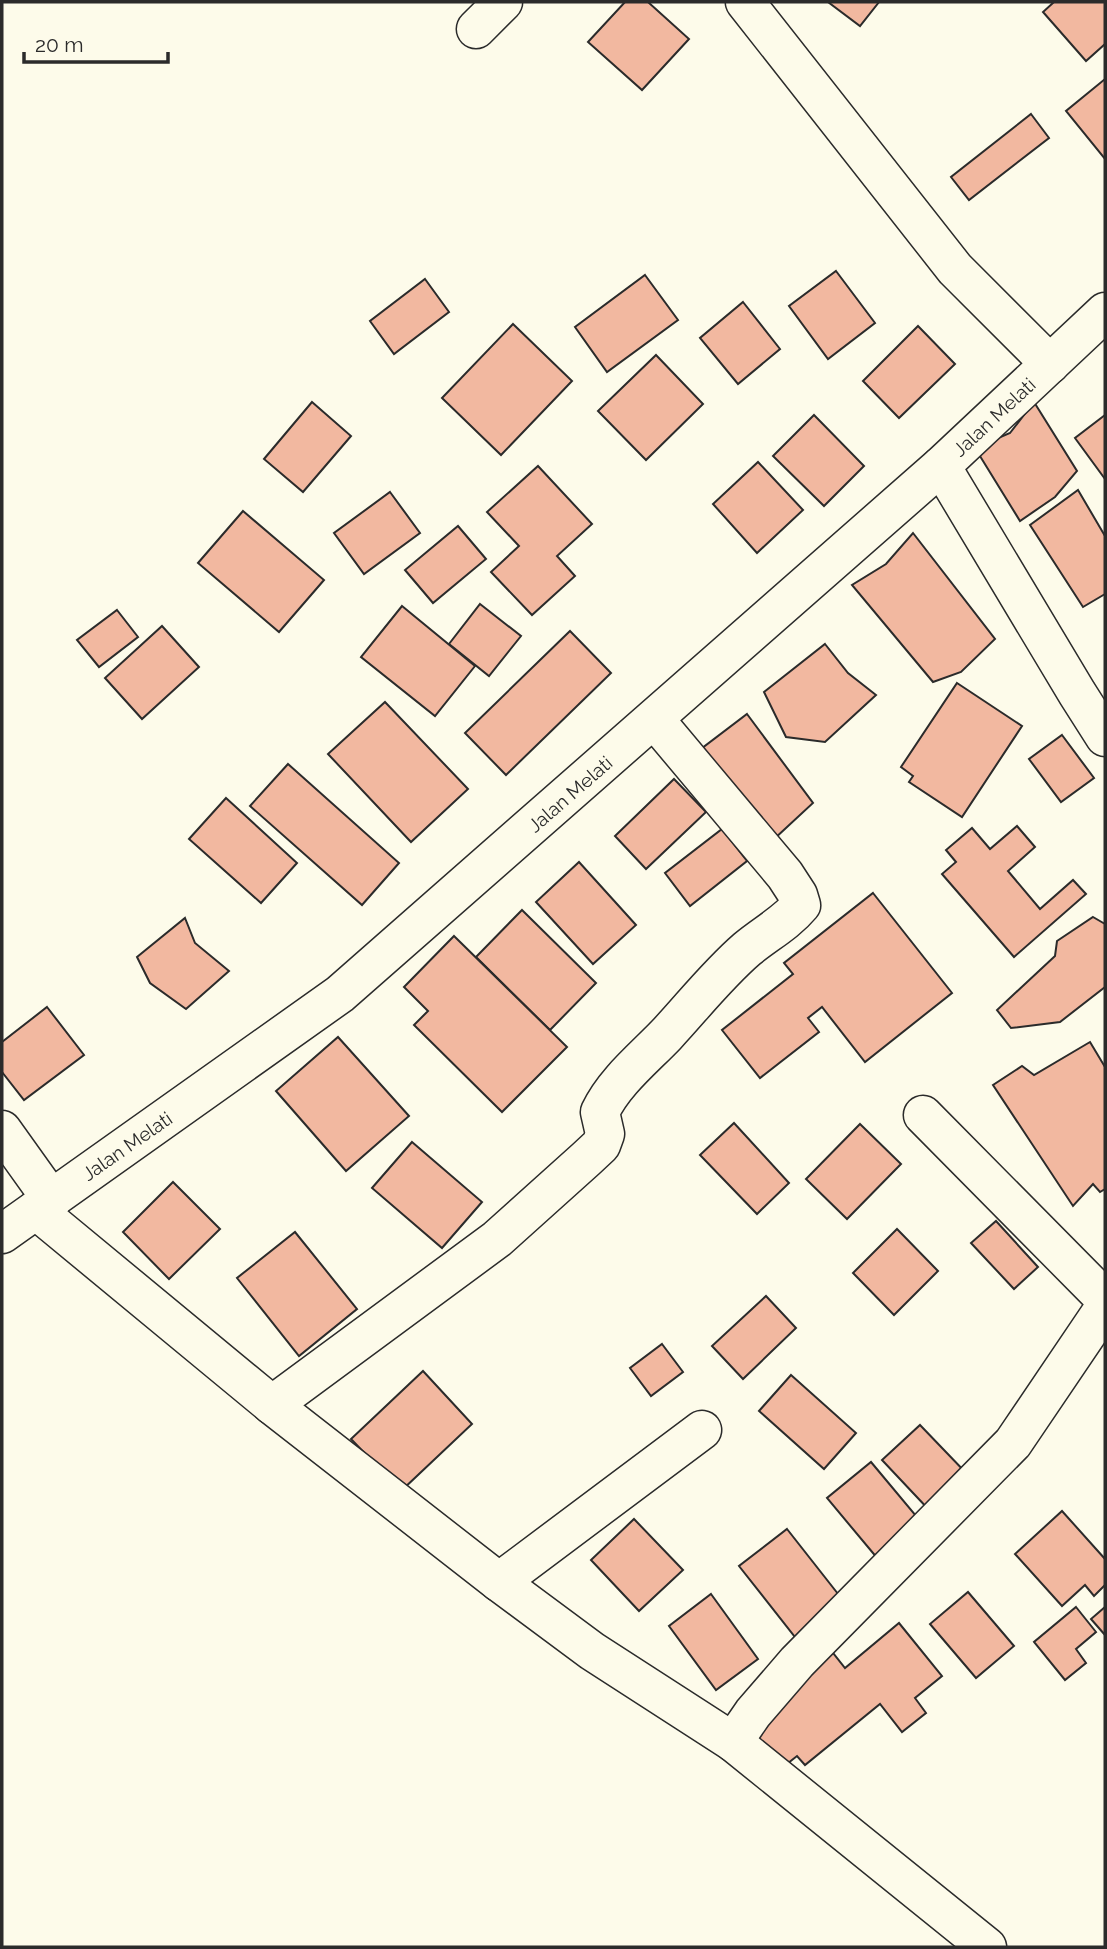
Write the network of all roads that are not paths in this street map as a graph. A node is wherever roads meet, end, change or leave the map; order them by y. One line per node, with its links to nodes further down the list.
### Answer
1 (503, 2): 3 (street)
2 (745, 2): 5 (street)
3 (476, 29)
4 (1105, 312): 5 (street, Jalan Melati)
5 (1050, 364): 6 (street, Jalan Melati)
6 (942, 467): 7 (street, Jalan Melati); 8 (street)
7 (655, 720): 11 (street, Jalan Melati); 15 (street)
8 (1105, 737)
9 (923, 1115): 13 (street)
10 (2, 1130): 11 (street)
11 (44, 1205): 12 (street, Jalan Melati); 15 (street)
12 (2, 1234)
13 (1105, 1299)
14 (1105, 1307): 18 (street)
15 (272, 1405): 17 (street)
16 (702, 1430): 17 (street)
17 (499, 1582): 18 (street)
18 (733, 1742): 19 (street)
19 (987, 1947)

